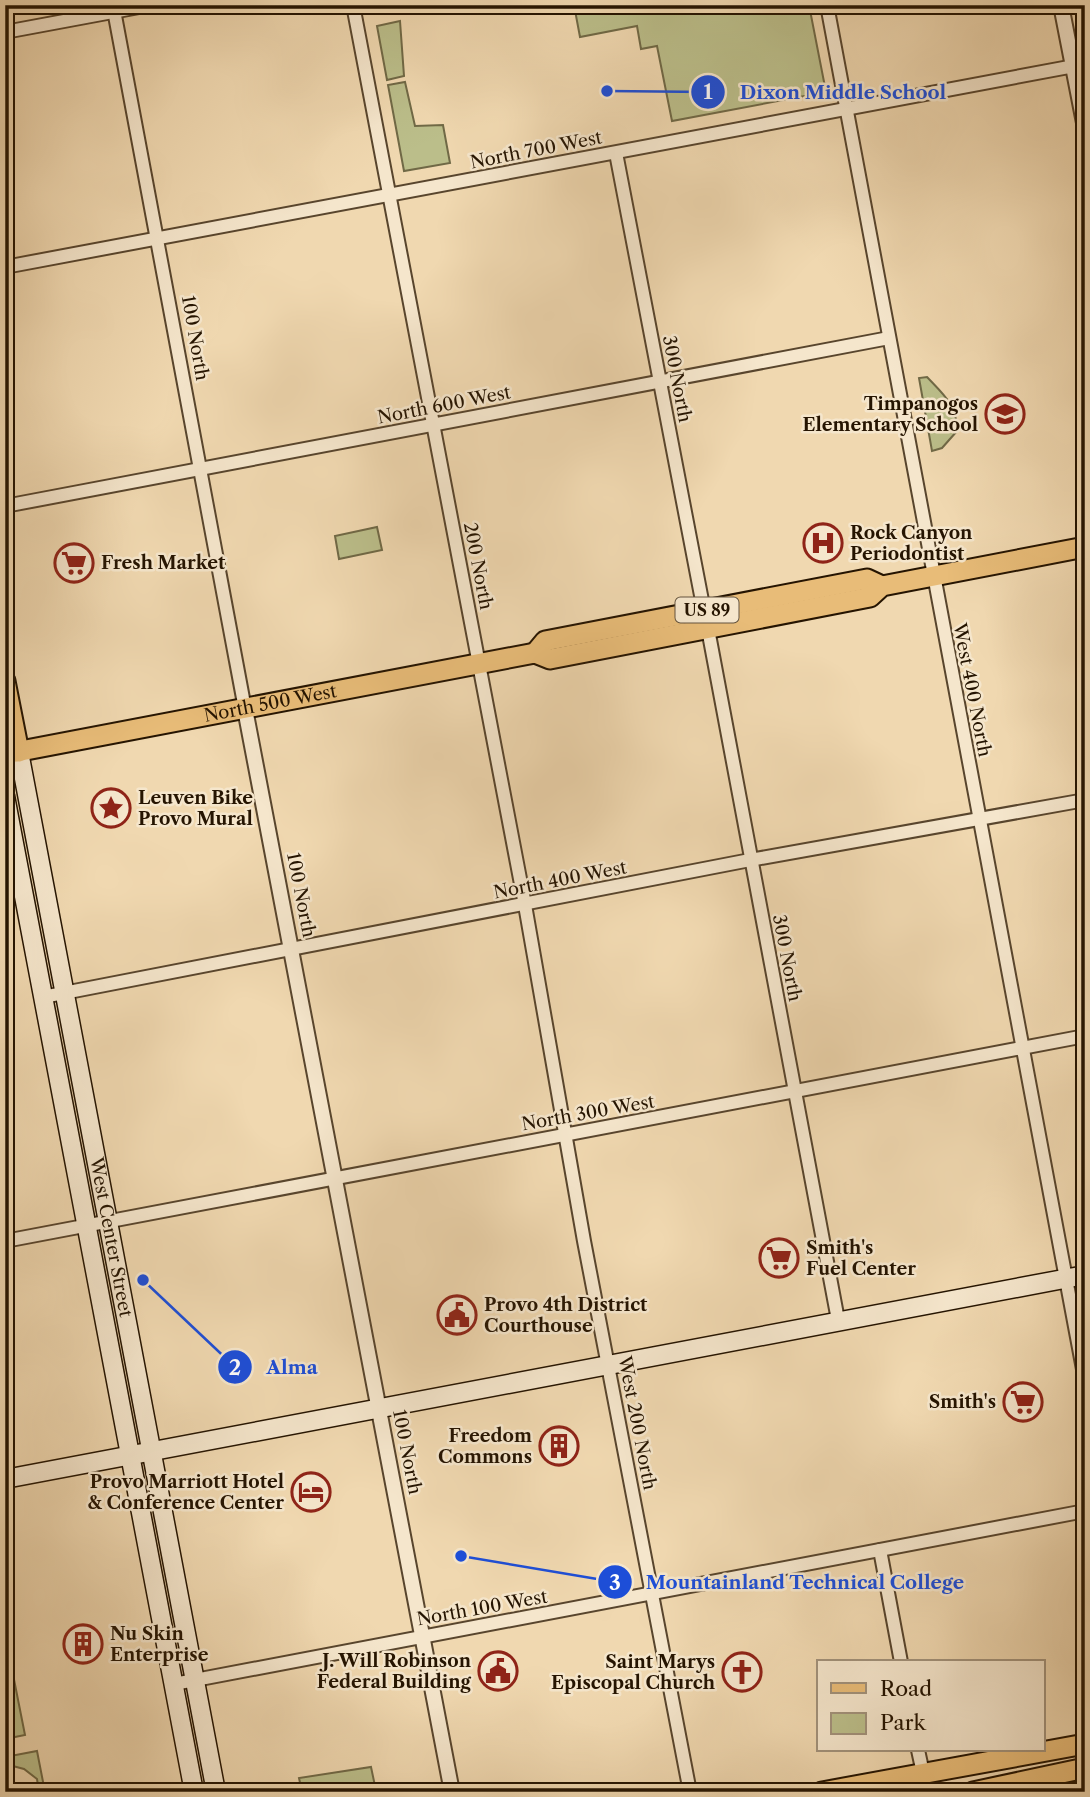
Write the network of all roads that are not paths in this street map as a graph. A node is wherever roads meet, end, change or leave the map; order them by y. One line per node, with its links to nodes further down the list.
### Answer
1 (150, 5): 5 (street)
2 (353, 5): 11 (street, 200 North)
3 (827, 5): 8 (street, West 400 North)
4 (1061, 5): 7 (street)
5 (114, 9): 6 (street); 12 (street, 100 North)
6 (5, 32)
7 (1079, 65): 8 (street, North 700 West); 9 (street)
8 (846, 110): 10 (street, North 700 West); 14 (street, West 400 North)
9 (1085, 128)
10 (616, 153): 11 (street, North 700 West); 15 (street, 300 North)
11 (390, 195): 12 (street, North 700 West); 16 (street, 200 North)
12 (157, 238): 13 (street, North 700 West); 17 (street, 100 North)
13 (5, 267)
14 (889, 338): 15 (street, North 600 West); 20 (street, West 400 North)
15 (660, 381): 16 (street, North 600 West); 21 (street, 300 North)
16 (433, 424): 17 (street, North 600 West); 22 (street, 200 North)
17 (199, 469): 18 (street, North 600 West); 24 (street, 100 North)
18 (5, 506)
19 (1085, 547): 20 (main road, North 500 West / US 89)
20 (932, 576): 21 (main road, North 500 West / US 89); 28 (street, West 400 North)
21 (706, 620): 22 (main road, North 500 West / US 89); 29 (street, 300 North)
22 (479, 664): 24 (main road, North 500 West / US 89); 30 (street, 200 North)
23 (5, 681): 25 (main road, West Center Street)
24 (245, 709): 25 (main road, North 500 West / US 89); 31 (street, 100 North)
25 (12, 753): 32 (main road, West Center Street)
26 (5, 796): 33 (main road, West Center Street)
27 (1085, 800): 28 (street, North 400 West)
28 (979, 820): 29 (street, North 400 West); 35 (street, West 400 North)
29 (750, 860): 30 (street, North 400 West); 36 (street, 300 North)
30 (525, 905): 31 (street, North 400 West); 37 (street, 200 North)
31 (291, 947): 32 (street, North 400 West); 38 (street, 100 North)
32 (65, 993): 33 (street, North 400 West); 39 (main road, West Center Street)
33 (43, 997): 39 (main road, West Center Street)
34 (1085, 1036): 35 (street, North 300 West)
35 (1023, 1049): 36 (street, North 300 West); 42 (street, West 400 North)
36 (796, 1091): 37 (street, North 300 West); 43 (street, 300 North)
37 (567, 1134): 38 (street, North 300 West); 44 (street, West 200 North)
38 (335, 1180): 39 (street, North 300 West); 46 (street, 100 North)
39 (97, 1223): 40 (street, North 300 West); 47 (main road, West Center Street); 48 (main road, West Center Street)
40 (5, 1241)
41 (1085, 1275): 42 (main road)
42 (1065, 1278): 43 (main road); 45 (street, West 400 North)
43 (838, 1320): 44 (main road)
44 (608, 1364): 46 (main road); 52 (street, West 200 North)
45 (1085, 1380)
46 (379, 1407): 47 (main road); 53 (street, 100 North)
47 (151, 1450): 48 (main road); 55 (main road, West Center Street)
48 (130, 1454): 49 (main road); 56 (main road, West Center Street)
49 (5, 1479)
50 (1085, 1511): 51 (street, North 100 West)
51 (880, 1550): 52 (street, North 100 West); 54 (street)
52 (652, 1594): 53 (street, North 100 West); 66 (street)
53 (422, 1637): 55 (street, North 100 West); 65 (street, 100 North)
54 (901, 1660)
55 (195, 1680): 56 (street, North 100 West); 64 (main road, West Center Street)
56 (174, 1684): 63 (main road, West Center Street)
57 (1085, 1744): 58 (main road)
58 (1044, 1751)
59 (918, 1752): 62 (street)
60 (1040, 1752): 62 (main road)
61 (1085, 1768): 68 (main road)
62 (923, 1773): 67 (main road)
63 (194, 1792)
64 (216, 1792)
65 (452, 1792)
66 (690, 1792)
67 (822, 1792)
68 (974, 1792)

